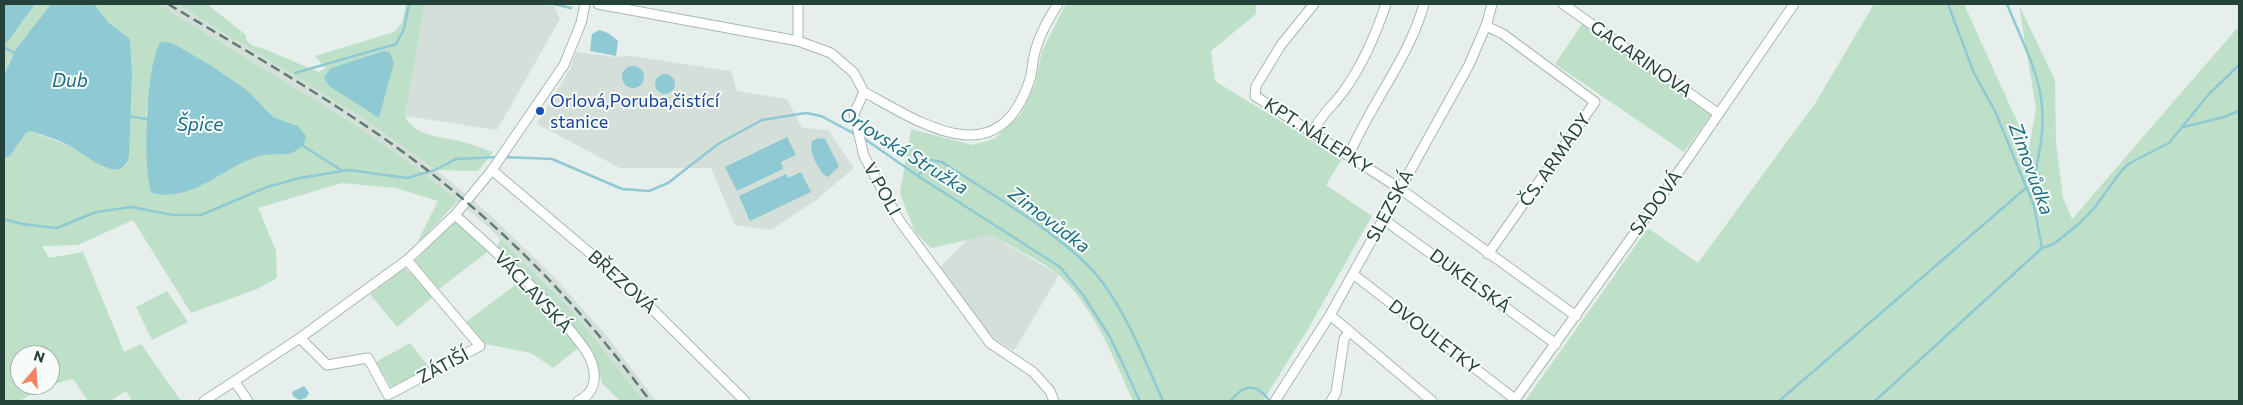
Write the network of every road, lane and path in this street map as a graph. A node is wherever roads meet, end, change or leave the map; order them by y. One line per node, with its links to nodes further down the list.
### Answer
1 (582, 4): 17 (street)
2 (598, 4): 12 (street)
3 (798, 4): 12 (street)
4 (1058, 4): 13 (street)
5 (1314, 4): 15 (street, KPT. NÁLEPKY)
6 (1386, 4): 15 (street)
7 (1424, 4): 16 (street)
8 (1492, 4): 11 (street, SLEZSKÁ)
9 (1563, 4): 14 (street, GAGARINOVA)
10 (1793, 4): 14 (street, SADOVÁ)
11 (1486, 26): 18 (street, SLEZSKÁ); 21 (street, ČS. ARMÁDY)
12 (798, 41): 13 (street)
13 (864, 92): 35 (street, V POLI)
14 (1719, 114): 25 (street, SADOVÁ)
15 (1313, 132): 16 (street, KPT. NÁLEPKY)
16 (1349, 155): 18 (street, KPT. NÁLEPKY)
17 (492, 170): 19 (street); 34 (street, BŘEZOVÁ)
18 (1399, 188): 20 (street, SLEZSKÁ); 21 (street)
19 (455, 215): 22 (street); 33 (street, VÁCLAVSKÁ)
20 (1384, 219): 23 (street, SLEZSKÁ); 28 (street, DUKELSKÁ)
21 (1488, 254): 25 (street)
22 (407, 260): 27 (street); 27 (street, ZÁTIŠÍ)
23 (1353, 274): 24 (street, SLEZSKÁ); 30 (street, DVOULETKY)
24 (1330, 315): 26 (street); 36 (street, SLEZSKÁ)
25 (1576, 316): 28 (street, SADOVÁ)
26 (1349, 332): 37 (street); 38 (street)
27 (300, 338): 29 (street)
28 (1556, 344): 30 (street, SADOVÁ)
29 (235, 382): 31 (street); 32 (street)
30 (1515, 400)
31 (204, 401)
32 (248, 401)
33 (578, 401)
34 (745, 401)
35 (1054, 401)
36 (1275, 401)
37 (1331, 401)
38 (1432, 401)

